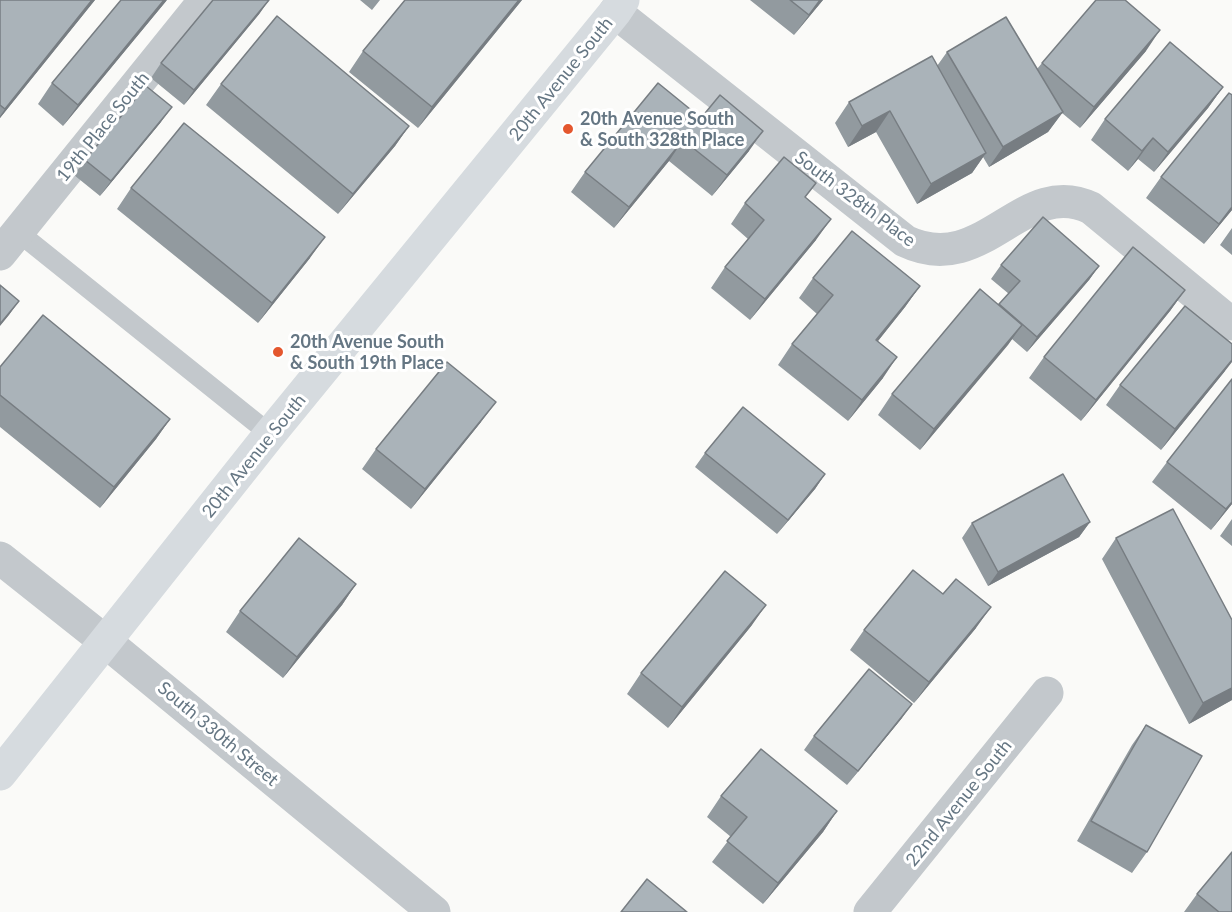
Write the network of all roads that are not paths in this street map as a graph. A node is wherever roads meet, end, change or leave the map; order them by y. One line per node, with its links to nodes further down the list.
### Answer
1 (205, 0): 3 (street, 19th Place South)
2 (619, 6): 4 (street, South 328th Place); 5 (street, 20th Avenue South)
3 (9, 243): 5 (lane)
4 (1232, 324)
5 (270, 434): 7 (street, 20th Avenue South)
6 (0, 558): 7 (street, South 330th Street)
7 (106, 642): 9 (street, 20th Avenue South); 10 (street, South 330th Street)
8 (1047, 693): 11 (street, 22nd Avenue South)
9 (0, 774)
10 (434, 912)
11 (870, 912)

